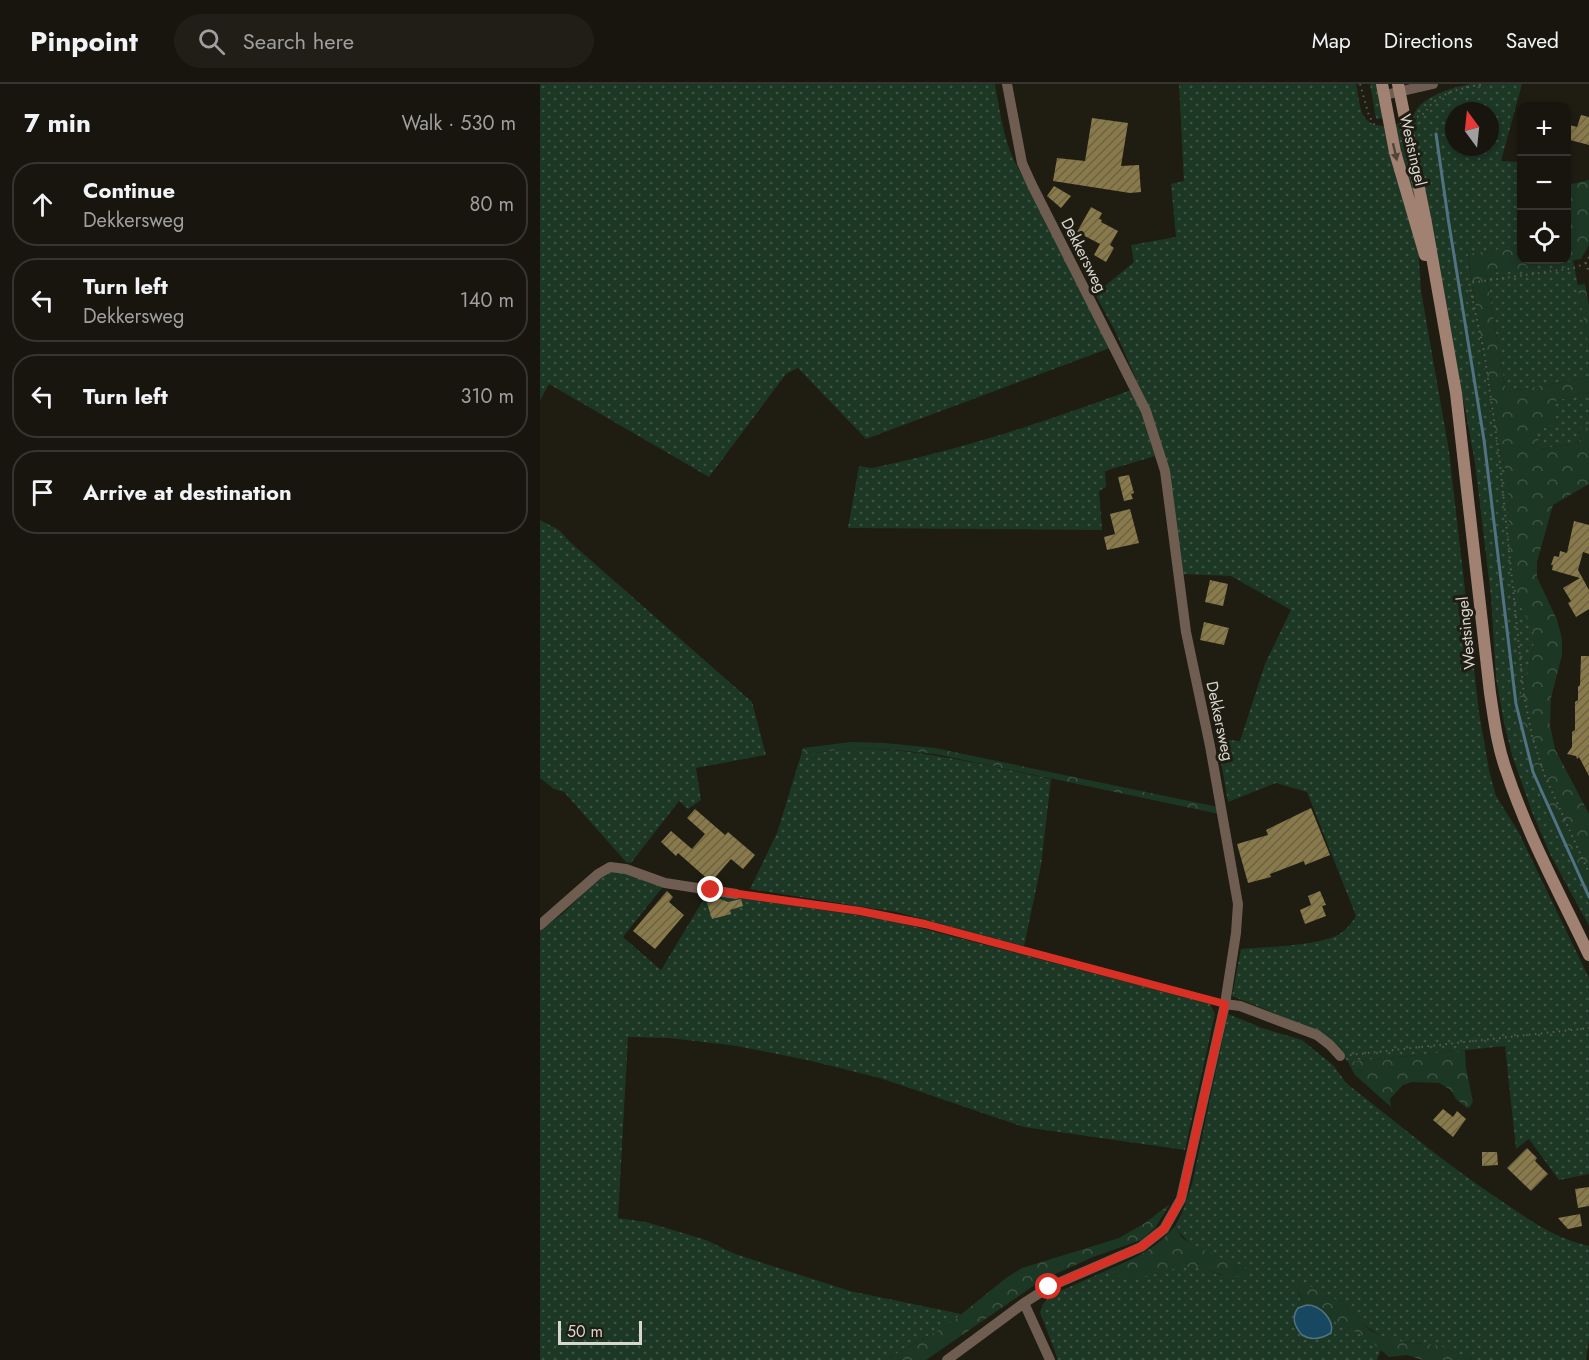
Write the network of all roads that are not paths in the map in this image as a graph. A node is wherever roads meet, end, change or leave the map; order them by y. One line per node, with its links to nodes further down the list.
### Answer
1 (1007, 84): 9 (street, Dekkersweg)
2 (1432, 84): 3 (street)
3 (1399, 88): 4 (street); 5 (main road, Westsingel)
4 (1384, 89): 5 (main road, Westsingel, one-way to 5)
5 (1437, 290): 8 (main road, Westsingel)
6 (736, 894): 7 (street)
7 (540, 925)
8 (1589, 955)
9 (1225, 1004): 10 (street); 11 (street, Dekkersweg)
10 (1340, 1056)
11 (1024, 1303): 12 (street, Dekkersweg); 13 (street)
12 (947, 1360)
13 (1050, 1360)

